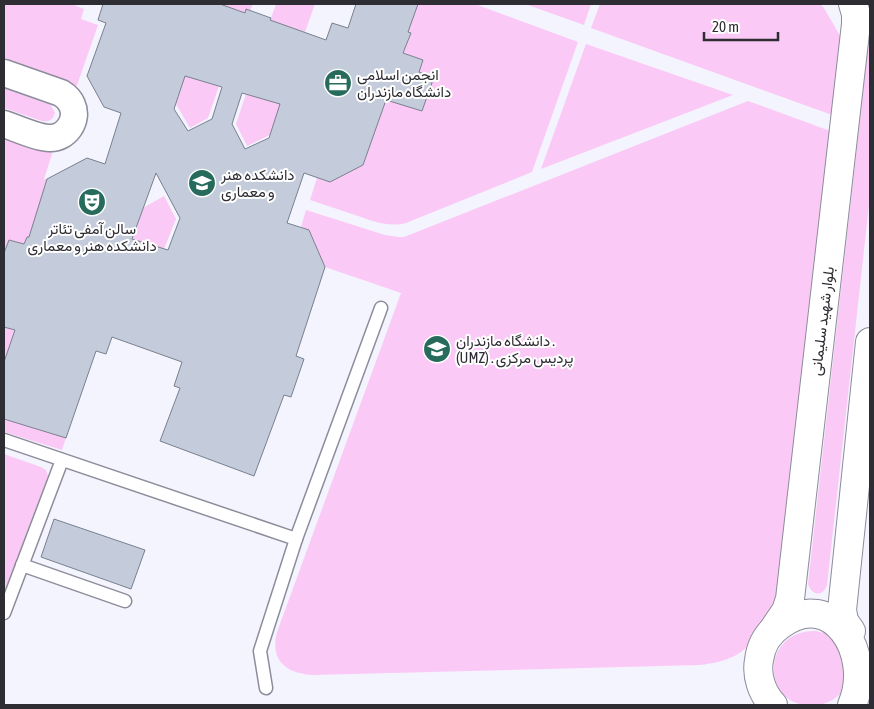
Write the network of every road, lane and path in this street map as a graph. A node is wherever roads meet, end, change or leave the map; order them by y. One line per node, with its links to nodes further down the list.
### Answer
1 (853, 4): 13 (main road, بلوار شهید سلیمانی)
2 (4, 73): 3 (street)
3 (4, 124)
4 (381, 308): 8 (lane)
5 (870, 342): 12 (main road)
6 (4, 440): 7 (lane)
7 (62, 460): 8 (lane); 9 (lane)
8 (296, 539): 14 (lane)
9 (22, 565): 10 (lane); 11 (lane)
10 (125, 601)
11 (4, 613)
12 (851, 631): 13 (main road); 16 (main road)
13 (771, 633): 15 (main road, بلوار شهید سلیمانی)
14 (266, 688)
15 (773, 705)
16 (852, 705)

